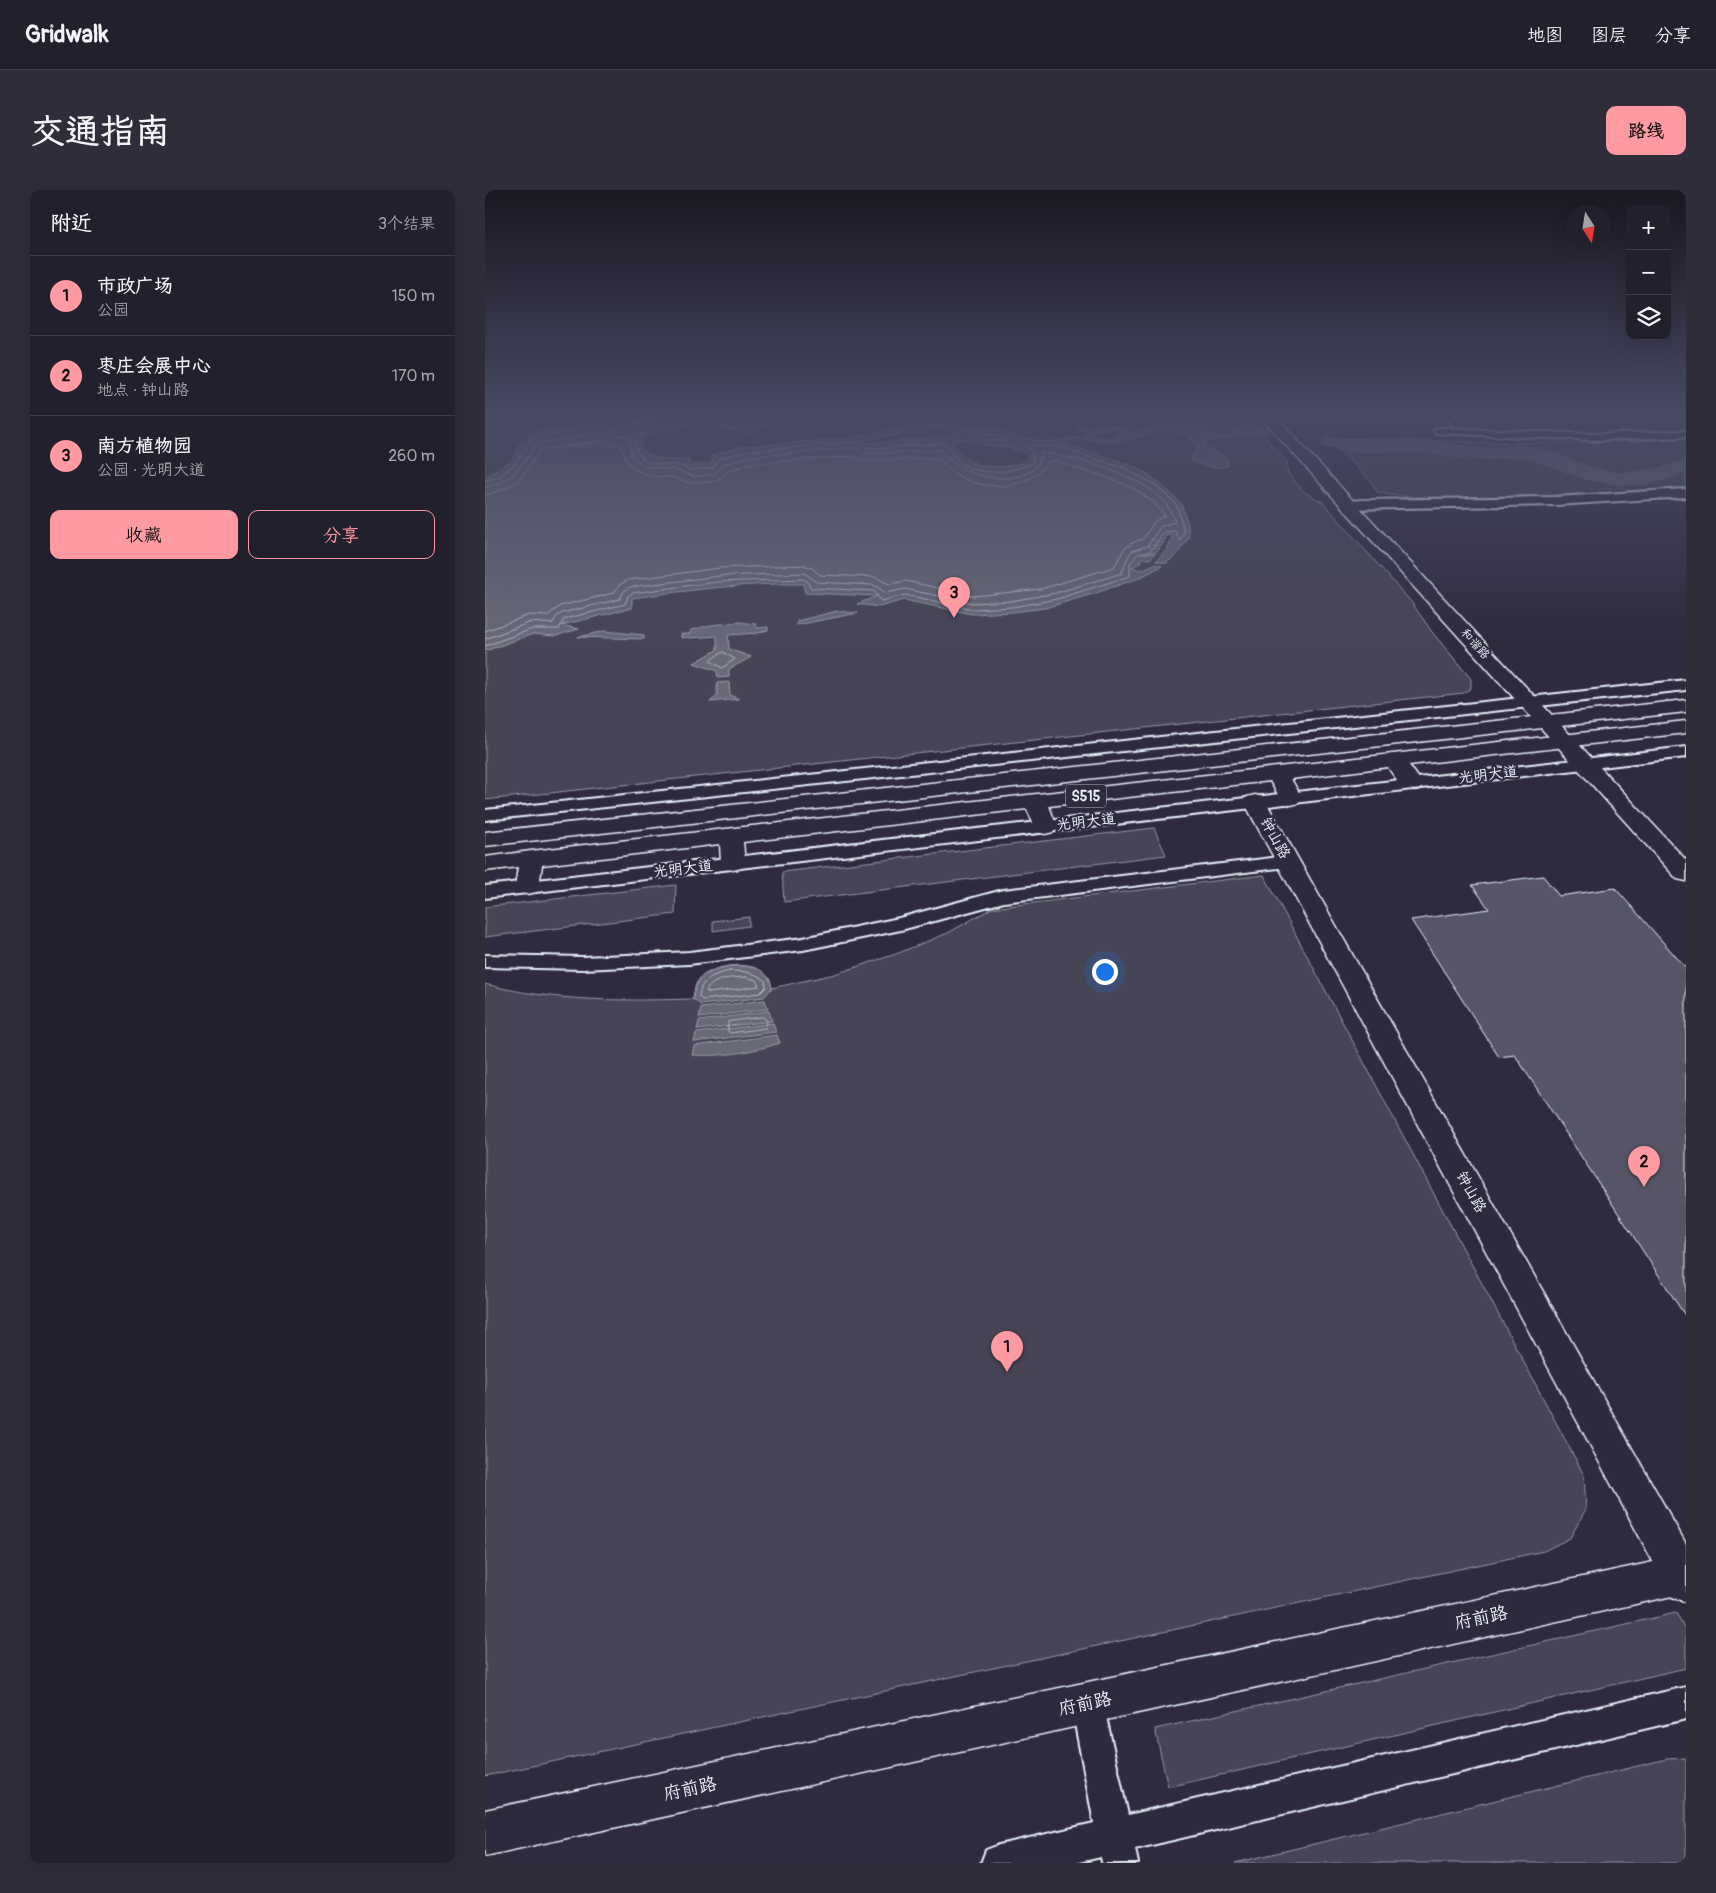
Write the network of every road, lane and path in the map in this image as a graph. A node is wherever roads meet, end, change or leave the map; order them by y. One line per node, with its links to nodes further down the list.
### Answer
1 (1343, 492): 4 (main road, 和谐路)
2 (1345, 492): 4 (main road, 和谐路)
3 (1686, 493): 4 (street)
4 (1356, 505): 7 (main road, 和谐路)
5 (1686, 685): 7 (street, S515)
6 (1686, 706): 7 (main road, S515)
7 (1546, 711): 9 (street, S515); 10 (main road, 和谐路); 11 (main road, S515)
8 (1686, 727): 10 (main road, 光明大道 / S515)
9 (1251, 732): 11 (main road); 17 (street, S515)
10 (1574, 740): 13 (main road, 光明大道 / S515); 14 (main road, 和谐路); 15 (main road, 和谐路)
11 (1263, 752): 22 (main road, S515)
12 (1686, 752): 14 (street, 光明大道 / S515)
13 (1394, 761): 16 (main road, 光明大道 / S515); 18 (main road)
14 (1604, 762): 15 (street, 光明大道 / S515); 29 (main road, 和谐路)
15 (1585, 764): 18 (street, 光明大道 / S515); 34 (main road, 和谐路)
16 (1277, 774): 19 (main road); 20 (main road, 光明大道 / S515)
17 (788, 782): 22 (main road); 23 (street, S515)
18 (1412, 784): 19 (street, 光明大道 / S515)
19 (1291, 798): 21 (street, 光明大道 / S515)
20 (1036, 801): 25 (main road); 27 (main road, 光明大道 / S515)
21 (1255, 802): 25 (street, 光明大道 / S515); 31 (main road, 钟山路)
22 (791, 805): 26 (main road, S515)
23 (540, 809): 24 (street, S515); 26 (main road)
24 (485, 815)
25 (1045, 827): 32 (street, 光明大道 / S515)
26 (537, 833): 28 (main road, S515)
27 (731, 836): 30 (main road, 光明大道 / S515); 32 (main road)
28 (485, 839)
29 (1686, 849)
30 (531, 858): 33 (main road, 光明大道 / S515); 35 (main road)
31 (1289, 862): 37 (street); 38 (main road, 钟山路)
32 (733, 863): 35 (street, 光明大道 / S515)
33 (485, 864)
34 (1686, 874)
35 (527, 887): 36 (street, 光明大道 / S515)
36 (485, 892)
37 (485, 961)
38 (1685, 1577): 39 (main road, 府前路)
39 (1087, 1703): 41 (main road, 府前路); 42 (street)
40 (1686, 1704): 42 (street)
41 (485, 1833)
42 (1118, 1849): 43 (street)
43 (999, 1863)

